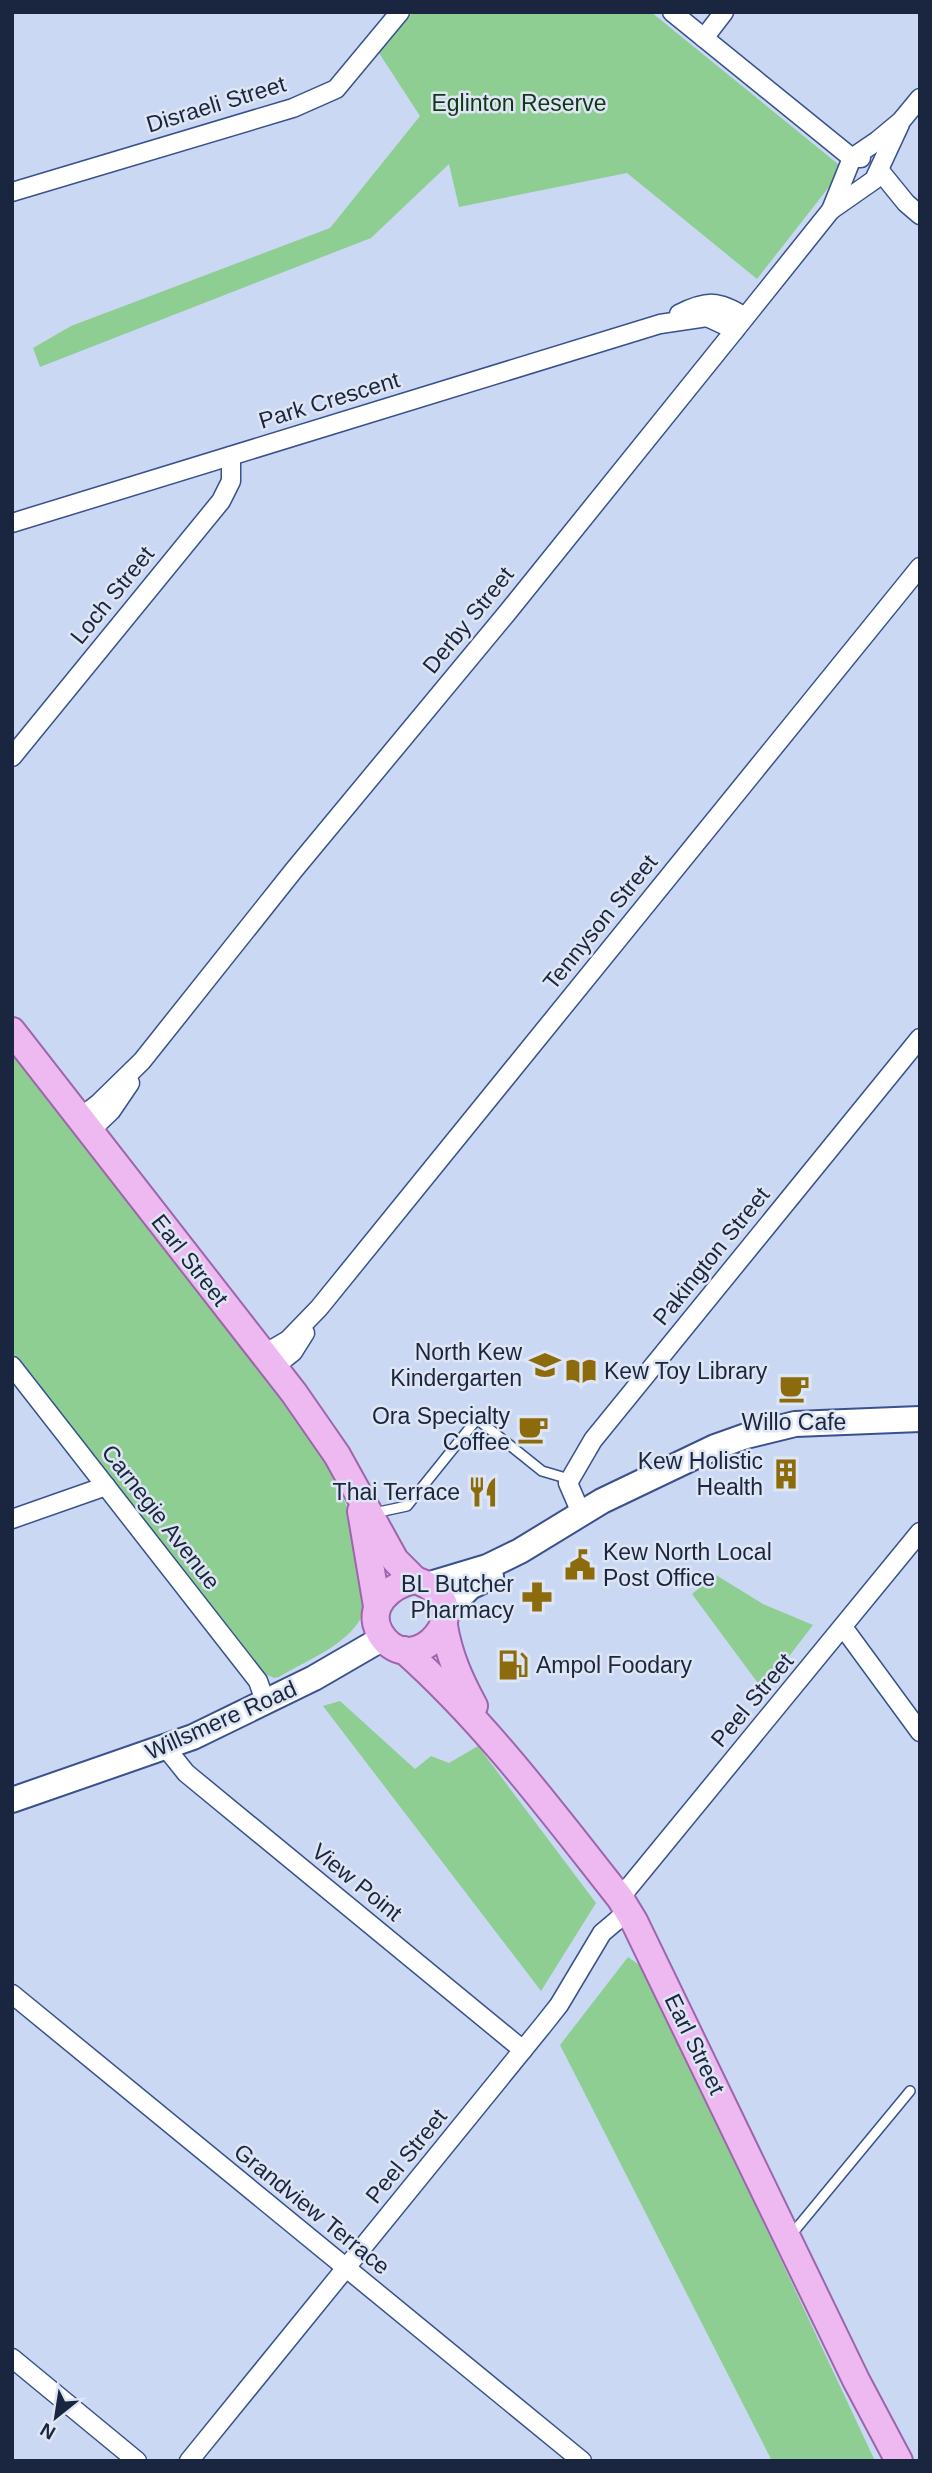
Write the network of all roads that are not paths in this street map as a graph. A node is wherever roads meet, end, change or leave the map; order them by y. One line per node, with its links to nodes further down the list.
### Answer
1 (400, 12): 11 (street, Disraeli Street)
2 (672, 12): 4 (street)
3 (724, 12): 4 (street)
4 (704, 38): 8 (street)
5 (920, 98): 6 (street, Derby Street)
6 (901, 121): 7 (street, Derby Street); 8 (street, Derby Street)
7 (894, 139): 8 (street); 9 (street, Derby Street)
8 (852, 158): 13 (street, Derby Street)
9 (880, 171): 10 (street, Derby Street); 12 (street)
10 (868, 186): 12 (street); 13 (street, Derby Street)
11 (12, 192)
12 (913, 209)
13 (831, 210): 14 (street, Derby Street)
14 (740, 324): 15 (street, Park Crescent); 21 (street, Derby Street)
15 (231, 456): 16 (street, Park Crescent); 18 (street, Loch Street)
16 (12, 523)
17 (920, 567): 22 (street, Tennyson Street)
18 (12, 757)
19 (12, 1031): 21 (main road, Earl Street)
20 (920, 1038): 25 (street, Pakington Street)
21 (85, 1125): 22 (main road, Earl Street)
22 (269, 1360): 28 (main road, Earl Street)
23 (12, 1366): 27 (street, Carnegie Avenue)
24 (920, 1419): 26 (main road)
25 (569, 1479): 28 (lane); 29 (street)
26 (646, 1482): 29 (main road); 34 (main road)
27 (106, 1486): 30 (street); 37 (street, Carnegie Avenue)
28 (363, 1508): 32 (main road, Earl Street); 33 (main road, Earl Street)
29 (581, 1513): 32 (main road)
30 (12, 1518)
31 (920, 1532): 35 (street, Peel Street)
32 (421, 1582): 33 (main road); 34 (main road)
33 (377, 1606): 36 (main road)
34 (445, 1619): 36 (main road); 39 (main road, Earl Street)
35 (843, 1627): 38 (street); 42 (street, Peel Street)
36 (393, 1644): 37 (main road, Willsmere Road); 39 (main road, Earl Street)
37 (265, 1701): 40 (main road, Willsmere Road)
38 (920, 1732)
39 (491, 1736): 42 (main road, Earl Street)
40 (166, 1748): 41 (main road, Willsmere Road); 44 (street, View Point)
41 (12, 1800)
42 (624, 1905): 44 (street, Peel Street); 46 (main road, Earl Street)
43 (12, 1994): 47 (street, Grandview Terrace)
44 (523, 2050): 47 (street, Peel Street)
45 (910, 2091): 46 (lane)
46 (787, 2238): 49 (main road, Earl Street)
47 (347, 2269): 51 (street, Peel Street); 52 (street, Grandview Terrace)
48 (12, 2358): 50 (street)
49 (856, 2380): 53 (main road, Earl Street); 54 (main road, Earl Street)
50 (137, 2461)
51 (189, 2461)
52 (582, 2461)
53 (887, 2461)
54 (899, 2461)

